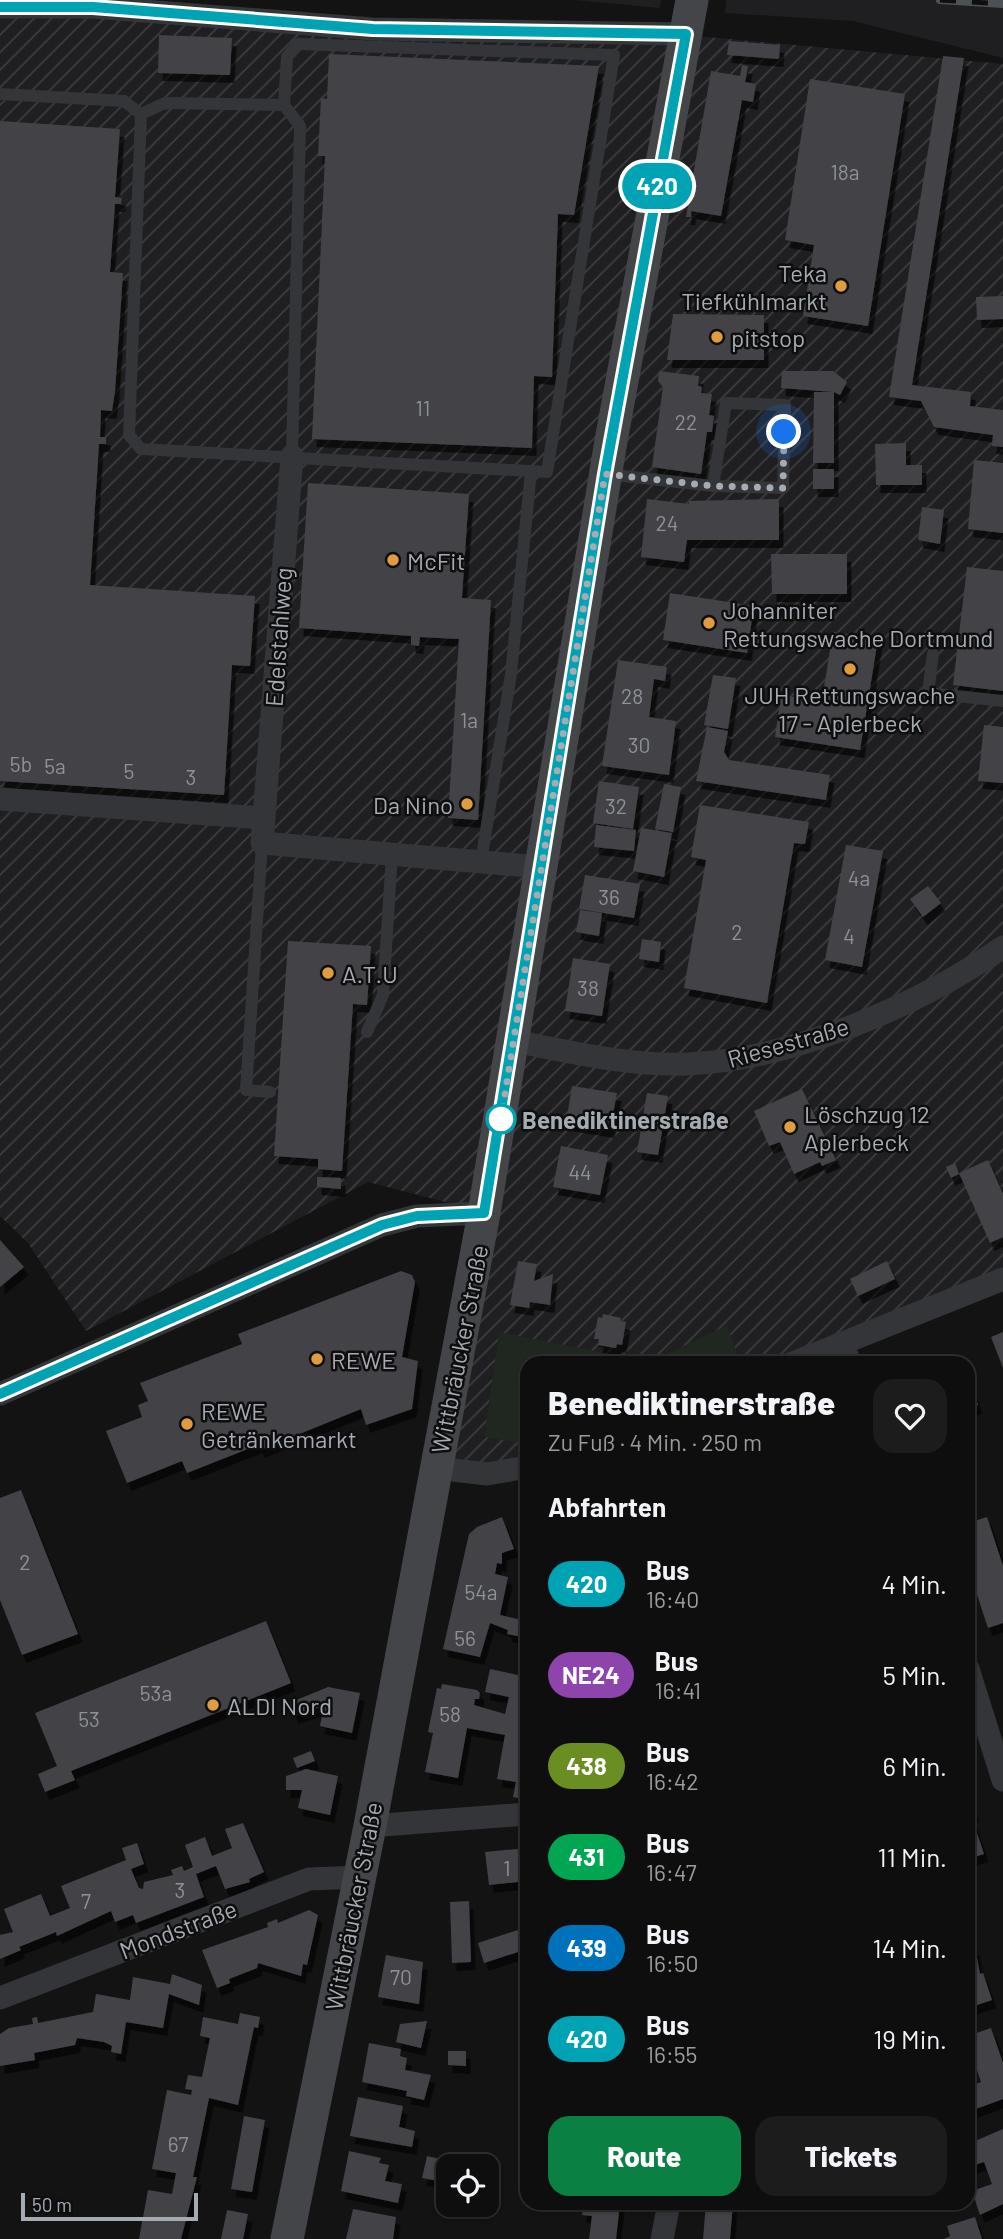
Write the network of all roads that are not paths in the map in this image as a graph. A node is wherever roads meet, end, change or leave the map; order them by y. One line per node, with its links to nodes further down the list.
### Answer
1 (692, 0): 3 (main road, Wittbräucker Straße)
2 (0, 7): 3 (street)
3 (686, 34): 9 (main road, Wittbräucker Straße)
4 (0, 94): 6 (lane)
5 (284, 104): 6 (lane); 7 (lane); 8 (lane)
6 (141, 114): 7 (lane)
7 (292, 456): 8 (lane); 14 (street, Edelstahlweg)
8 (531, 471): 17 (lane)
9 (605, 474): 10 (lane); 18 (main road, Wittbräucker Straße)
10 (713, 486): 10 (lane)
11 (933, 654): 12 (lane)
12 (1003, 701)
13 (0, 799): 14 (street)
14 (264, 818): 15 (street, Edelstahlweg)
15 (262, 843): 16 (street); 22 (lane, Edelstahlweg)
16 (392, 854): 17 (street); 20 (lane)
17 (481, 862): 18 (street)
18 (540, 867): 21 (main road, Wittbräucker Straße)
19 (1003, 947): 21 (street, Riesestraße)
20 (367, 1032)
21 (514, 1041): 23 (main road, Wittbräucker Straße)
22 (270, 1092)
23 (484, 1213): 26 (street); 27 (main road, Wittbräucker Straße)
24 (1003, 1279): 25 (street)
25 (846, 1353)
26 (0, 1394)
27 (436, 1468): 28 (street); 32 (main road, Wittbräucker Straße)
28 (520, 1468)
29 (975, 1695): 30 (street)
30 (1003, 1780)
31 (520, 1815): 32 (street)
32 (370, 1826): 33 (main road, Wittbräucker Straße)
33 (360, 1877): 34 (street, Mondstraße); 36 (main road, Wittbräucker Straße)
34 (0, 1998)
35 (668, 2210): 37 (street)
36 (287, 2239)
37 (662, 2239)

